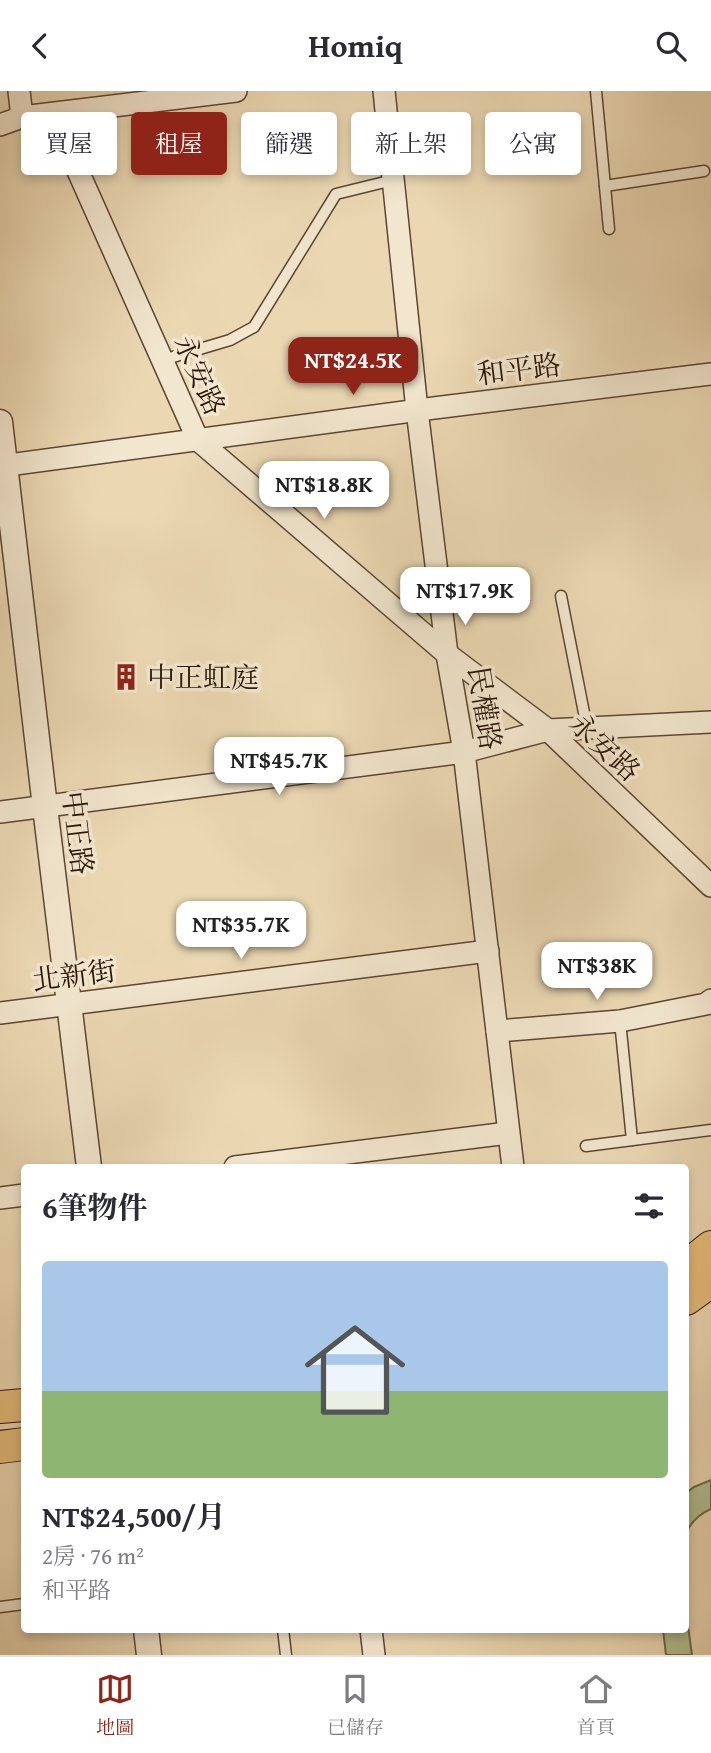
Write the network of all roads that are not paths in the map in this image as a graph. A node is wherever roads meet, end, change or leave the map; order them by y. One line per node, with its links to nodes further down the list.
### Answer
1 (19, 91): 6 (street)
2 (236, 91): 5 (street)
3 (384, 91): 12 (street, 民權路)
4 (596, 91): 13 (lane)
5 (142, 97): 7 (street)
6 (21, 112)
7 (52, 112)
8 (21, 117): 9 (street)
9 (0, 125)
10 (704, 171): 13 (lane)
11 (80, 175): 15 (street, 永安路)
12 (393, 180): 15 (lane); 17 (street, 民權路)
13 (605, 185): 14 (lane)
14 (609, 229)
15 (163, 361): 19 (street, 永安路)
16 (711, 374): 17 (street, 和平路)
17 (417, 410): 19 (street, 和平路); 22 (street, 民權路)
18 (0, 422): 20 (street, 中正路)
19 (198, 440): 20 (street, 和平路); 22 (street, 永安路)
20 (3, 465): 27 (street, 中正路)
21 (561, 596): 24 (lane)
22 (447, 655): 25 (street, 永安路); 26 (street, 民權路)
23 (711, 722): 24 (street)
24 (587, 729): 25 (street)
25 (548, 730): 26 (street); 29 (street, 永安路)
26 (464, 752): 27 (street); 30 (street, 民權路)
27 (45, 807): 28 (street); 32 (street, 中正路)
28 (0, 812)
29 (711, 886)
30 (488, 950): 32 (street, 北新街); 35 (street, 民權路)
31 (711, 1000): 34 (street)
32 (70, 1004): 33 (street, 北新街); 40 (street, 中正路)
33 (0, 1013)
34 (620, 1021): 35 (street); 38 (lane)
35 (497, 1031): 37 (street, 民權路)
36 (711, 1130): 38 (lane)
37 (508, 1133): 41 (street); 42 (street, 民權路)
38 (632, 1140): 39 (lane)
39 (586, 1146)
40 (89, 1164)
41 (259, 1164)
42 (513, 1164)
43 (21, 1195): 44 (street)
44 (0, 1198)
45 (711, 1248): 46 (main road)
46 (689, 1265)
47 (711, 1281): 48 (main road)
48 (689, 1297)
49 (21, 1405): 50 (main road)
50 (0, 1408)
51 (21, 1444): 52 (main road)
52 (0, 1447)
53 (21, 1604): 54 (lane)
54 (0, 1607)
55 (146, 1633): 58 (street)
56 (283, 1633): 59 (lane)
57 (371, 1633): 60 (street)
58 (149, 1655)
59 (286, 1655)
60 (374, 1655)

